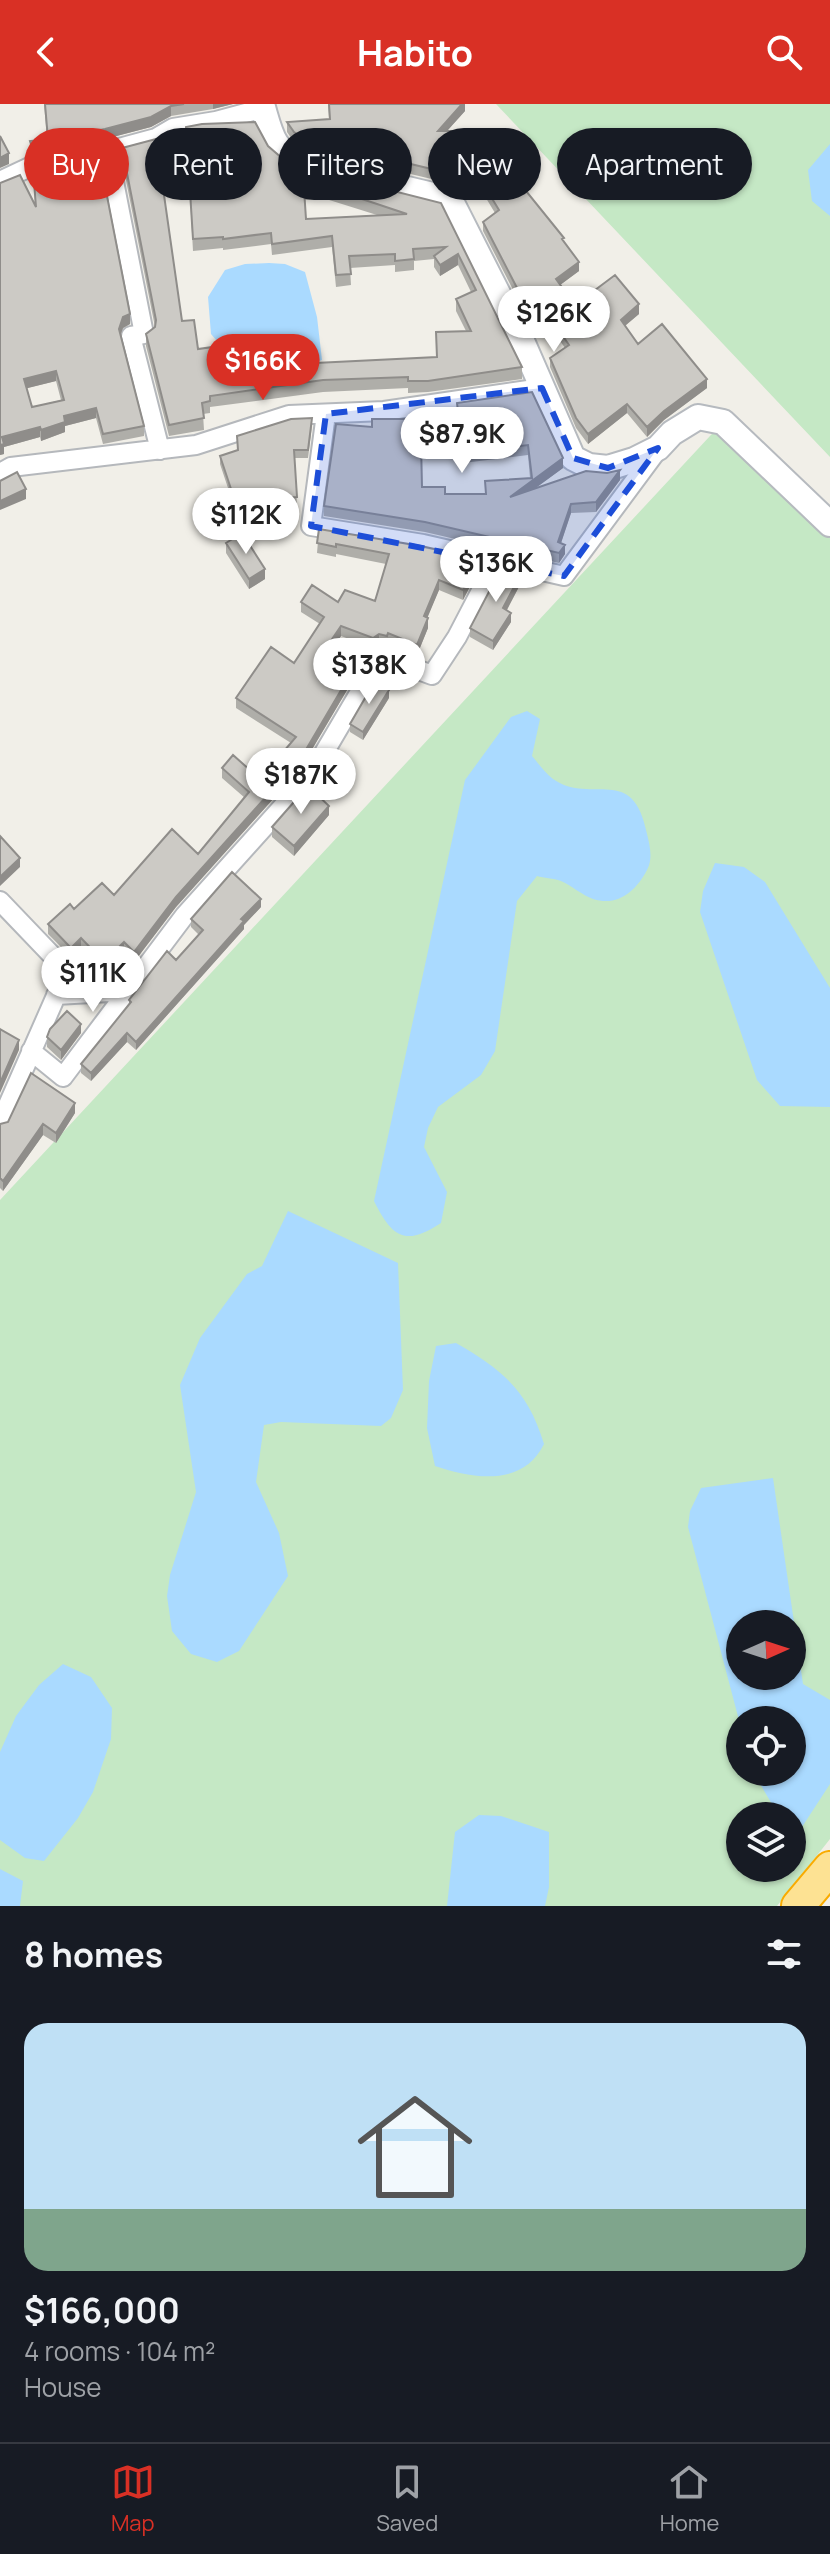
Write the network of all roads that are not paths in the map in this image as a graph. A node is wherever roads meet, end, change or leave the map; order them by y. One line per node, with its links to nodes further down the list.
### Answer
1 (263, 106): 2 (street); 6 (street)
2 (129, 145)
3 (24, 170): 4 (street)
4 (0, 181)
5 (118, 200): 9 (street)
6 (542, 388): 7 (street); 8 (street)
7 (326, 414): 9 (street); 12 (street)
8 (658, 448): 11 (street); 12 (street)
9 (160, 450): 10 (street)
10 (0, 473)
11 (830, 524)
12 (496, 562): 14 (street)
13 (0, 901): 15 (street)
14 (128, 991): 15 (street); 16 (street)
15 (56, 995): 16 (street)
16 (31, 1051): 17 (street)
17 (0, 1123)
18 (830, 1868): 19 (highway)
19 (798, 1906)

